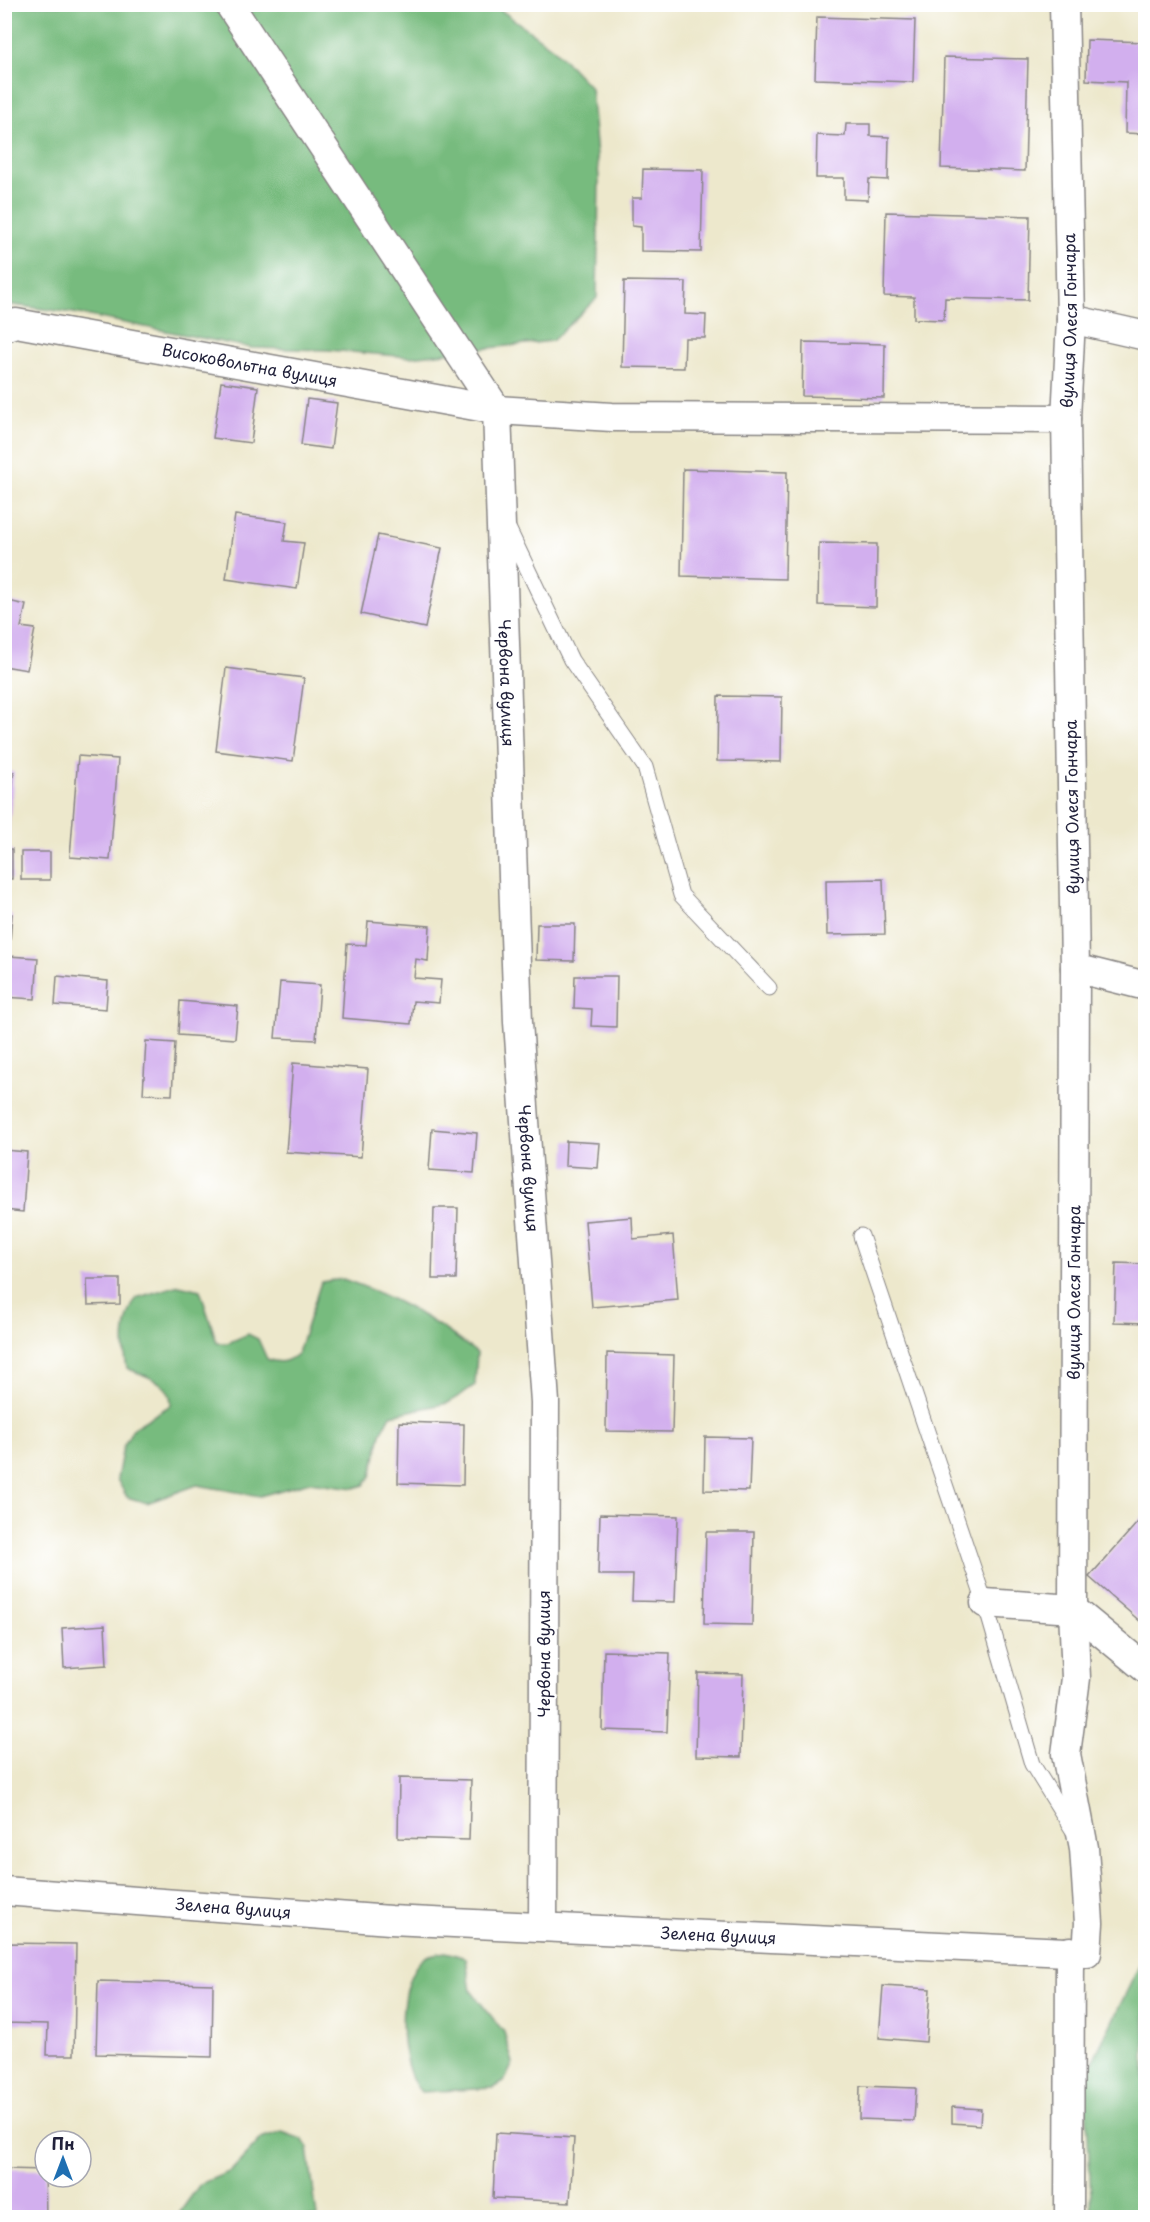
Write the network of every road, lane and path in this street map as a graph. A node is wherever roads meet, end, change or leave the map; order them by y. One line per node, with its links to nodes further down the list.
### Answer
1 (229, 4): 6 (street)
2 (1064, 4): 3 (street, вулиця Олеся Гончара)
3 (1071, 319): 5 (street); 7 (street, вулиця Олеся Гончара)
4 (4, 327): 6 (street, Високовольтна вулиця)
5 (1146, 336)
6 (497, 410): 7 (street, Високовольтна вулиця); 8 (street, Червона вулиця)
7 (1066, 419): 9 (street, вулиця Олеся Гончара)
8 (500, 512): 11 (lane); 19 (street, Червона вулиця)
9 (1075, 968): 10 (street); 14 (street, вулиця Олеся Гончара)
10 (1146, 986)
11 (769, 988)
12 (861, 1236): 13 (lane)
13 (985, 1603): 14 (street); 17 (lane)
14 (1073, 1609): 15 (street); 16 (street)
15 (1140, 1666): 16 (street)
16 (1076, 1678): 17 (street)
17 (1084, 1848): 20 (street)
18 (4, 1891): 19 (street, Зелена вулиця)
19 (543, 1927): 20 (street, Зелена вулиця)
20 (1070, 1951): 21 (street)
21 (1069, 2217)

